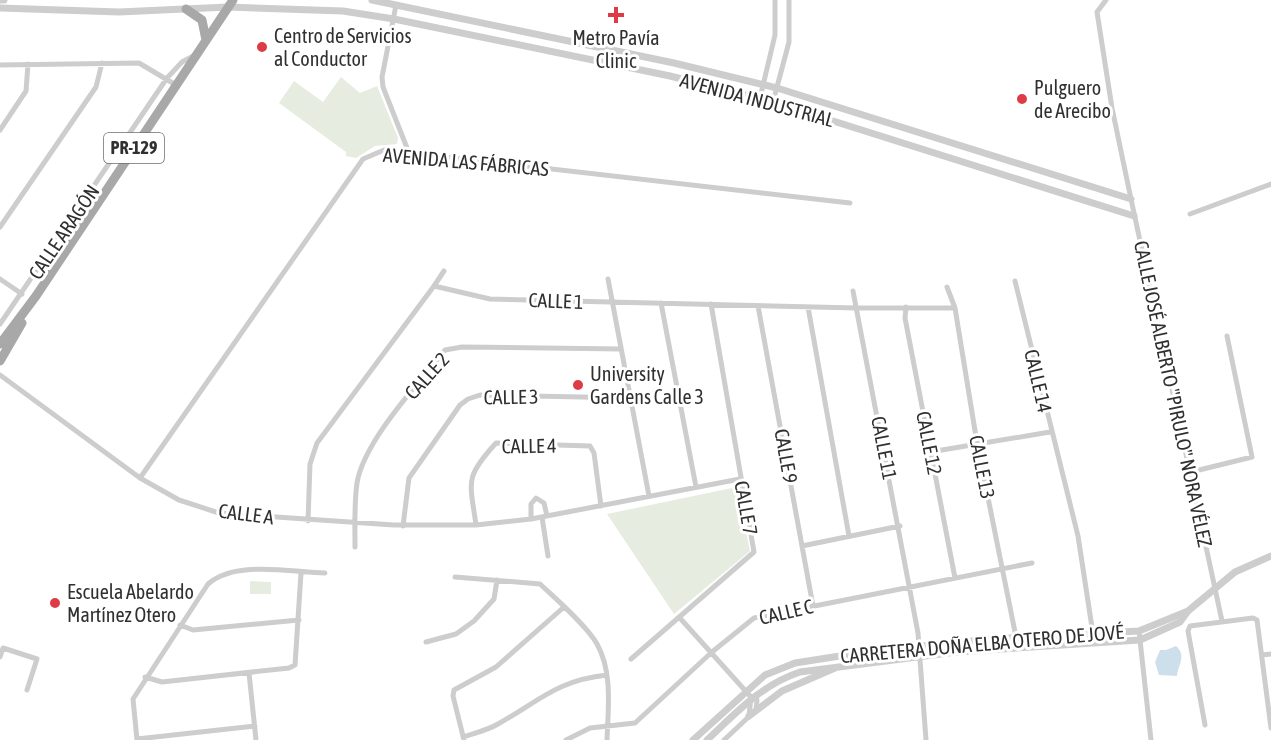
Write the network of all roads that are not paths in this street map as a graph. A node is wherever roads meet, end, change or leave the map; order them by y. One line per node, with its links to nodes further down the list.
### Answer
1 (25, 0): 10 (street)
2 (372, 0): 8 (street, AVENIDA INDUSTRIAL)
3 (775, 0): 19 (street)
4 (789, 0): 21 (street)
5 (1106, 0): 30 (street, CALLE JOSÉ ALBERTO "PIRULO" NORA VÉLEZ)
6 (231, 3): 11 (street, AVENIDA INDUSTRIAL); 12 (street, AVENIDA INDUSTRIAL); 13 (main road, PR-129)
7 (15, 4): 9 (street, AVENIDA INDUSTRIAL); 10 (street, AVENIDA INDUSTRIAL)
8 (396, 5): 12 (street); 19 (street, AVENIDA INDUSTRIAL)
9 (0, 8)
10 (26, 9): 11 (street, AVENIDA INDUSTRIAL)
11 (186, 9): 13 (main road)
12 (394, 19): 22 (street, AVENIDA INDUSTRIAL); 27 (street)
13 (206, 40): 14 (main road, PR-129)
14 (196, 55): 18 (street, CALLE ARAGÓN); 20 (main road, PR-129)
15 (102, 63): 16 (street); 18 (street); 35 (street)
16 (28, 64): 17 (street); 24 (street)
17 (0, 65)
18 (167, 78): 20 (street); 43 (street, CALLE ARAGÓN)
19 (763, 84): 21 (street, AVENIDA INDUSTRIAL); 22 (street)
20 (176, 85): 44 (main road, PR-129)
21 (777, 88): 23 (street); 25 (street, AVENIDA INDUSTRIAL)
22 (759, 98): 23 (street, AVENIDA INDUSTRIAL)
23 (773, 102): 26 (street, AVENIDA INDUSTRIAL)
24 (0, 130)
25 (930, 134): 26 (street); 29 (street, AVENIDA INDUSTRIAL)
26 (924, 149): 31 (street, AVENIDA INDUSTRIAL)
27 (409, 153): 32 (street, AVENIDA LAS FÁBRICAS); 64 (street, AVENIDA LAS FÁBRICAS)
28 (1271, 184): 33 (street)
29 (1097, 188): 30 (street, AVENIDA INDUSTRIAL); 31 (street)
30 (1131, 199): 34 (street, CALLE JOSÉ ALBERTO "PIRULO" NORA VÉLEZ)
31 (1092, 201): 34 (street, AVENIDA INDUSTRIAL)
32 (850, 203)
33 (1190, 214)
34 (1134, 216): 63 (street, CALLE JOSÉ ALBERTO "PIRULO" NORA VÉLEZ)
35 (0, 227)
36 (444, 271): 40 (street)
37 (0, 279): 43 (street)
38 (608, 279): 45 (street)
39 (1015, 281): 60 (street, CALLE 14)
40 (434, 286): 45 (street, CALLE 1); 71 (street)
41 (948, 286): 52 (street, CALLE 13)
42 (853, 291): 51 (street, CALLE 11)
43 (22, 294): 53 (street, CALLE ARAGÓN)
44 (36, 297): 55 (main road, PR-129); 57 (main road, PR-129)
45 (611, 303): 46 (street, CALLE 1); 56 (street)
46 (661, 303): 47 (street, CALLE 1); 66 (street)
47 (711, 304): 48 (street, CALLE 1); 65 (street, CALLE 7)
48 (758, 306): 49 (street, CALLE 1); 77 (street, CALLE 9)
49 (808, 307): 51 (street, CALLE 1); 76 (street)
50 (906, 307): 51 (street, CALLE 1); 52 (street, CALLE 1); 62 (street, CALLE 12)
51 (856, 308): 75 (street, CALLE 11)
52 (955, 308): 61 (street, CALLE 13)
53 (0, 324)
54 (1227, 336): 63 (street)
55 (0, 344)
56 (621, 349): 59 (street); 72 (street, CALLE 2)
57 (0, 361)
58 (0, 375): 64 (street, CALLE A)
59 (629, 398): 67 (street); 74 (street, CALLE 3)
60 (1050, 432): 61 (street, CALLE 14); 96 (street)
61 (977, 443): 62 (street, CALLE 14); 82 (street, CALLE 13)
62 (930, 452): 86 (street, CALLE 12)
63 (1191, 472): 89 (street, CALLE JOSÉ ALBERTO "PIRULO" NORA VÉLEZ)
64 (140, 478): 71 (street, CALLE A)
65 (740, 479): 66 (street, CALLE A); 92 (street, CALLE 7)
66 (696, 487): 67 (street, CALLE A)
67 (649, 496): 68 (street, CALLE A)
68 (601, 506): 69 (street, CALLE A); 73 (street, CALLE 4)
69 (544, 517): 70 (street, CALLE A); 70 (street); 79 (street)
70 (531, 519): 73 (street, CALLE A)
71 (308, 521): 72 (street, CALLE A)
72 (356, 523): 74 (street, CALLE A); 78 (street)
73 (476, 525): 74 (street, CALLE A)
74 (403, 526)
75 (900, 526): 76 (street); 88 (street, CALLE 11)
76 (849, 536): 77 (street)
77 (802, 546): 90 (street, CALLE 9)
78 (355, 548)
79 (548, 556)
80 (1271, 556): 89 (street, CARRETERA DOÑA ELBA OTERO DE JOVÉ)
81 (1032, 563): 82 (street, CALLE C)
82 (1001, 569): 86 (street, CALLE C); 98 (street, CALLE 13)
83 (301, 573): 84 (street); 93 (street); 95 (street)
84 (326, 573)
85 (455, 577): 87 (street)
86 (955, 578): 88 (street, CALLE C)
87 (497, 580): 91 (street); 99 (street)
88 (910, 588): 90 (street, CALLE C); 100 (street, CALLE 11)
89 (1215, 590): 94 (street, CALLE JOSÉ ALBERTO "PIRULO" NORA VÉLEZ); 97 (street, CARRETERA DOÑA ELBA OTERO DE JOVÉ)
90 (813, 606): 101 (street, CALLE C)
91 (564, 607): 109 (street); 119 (street)
92 (679, 617): 101 (street); 106 (street, CALLE 7)
93 (299, 620): 95 (street); 108 (street)
94 (1222, 621): 103 (street); 115 (street)
95 (180, 625): 110 (street)
96 (1093, 634): 97 (street, CARRETERA DOÑA ELBA OTERO DE JOVÉ); 98 (street, CARRETERA DOÑA ELBA OTERO DE JOVÉ)
97 (1139, 635): 104 (street, CARRETERA DOÑA ELBA OTERO DE JOVÉ); 128 (street)
98 (1016, 638): 100 (street, CARRETERA DOÑA ELBA OTERO DE JOVÉ)
99 (426, 642)
100 (920, 646): 104 (street, CALLE 11); 112 (street, CARRETERA DOÑA ELBA OTERO DE JOVÉ)
101 (712, 652): 112 (street); 117 (street, CALLE C)
102 (1271, 654): 103 (street)
103 (1262, 655): 118 (street)
104 (919, 656): 107 (street, CARRETERA DOÑA ELBA OTERO DE JOVÉ); 127 (street, CALLE 11)
105 (0, 657): 111 (street)
106 (632, 659)
107 (842, 665): 113 (street, CARRETERA DOÑA ELBA OTERO DE JOVÉ); 114 (street)
108 (249, 673): 110 (street); 116 (street)
109 (607, 675): 117 (street); 119 (street)
110 (145, 677): 120 (street)
111 (27, 690)
112 (745, 690): 113 (street); 124 (street, CARRETERA DOÑA ELBA OTERO DE JOVÉ)
113 (751, 698): 114 (street); 125 (street, CARRETERA DOÑA ELBA OTERO DE JOVÉ)
114 (749, 716): 126 (street)
115 (1205, 725)
116 (255, 726): 120 (street); 121 (street)
117 (607, 728): 122 (street, CALLE C); 123 (street)
118 (1271, 728)
119 (464, 738)
120 (137, 739)
121 (256, 740)
122 (566, 740)
123 (607, 740)
124 (693, 740)
125 (707, 740)
126 (724, 740)
127 (926, 740)
128 (1151, 740)

